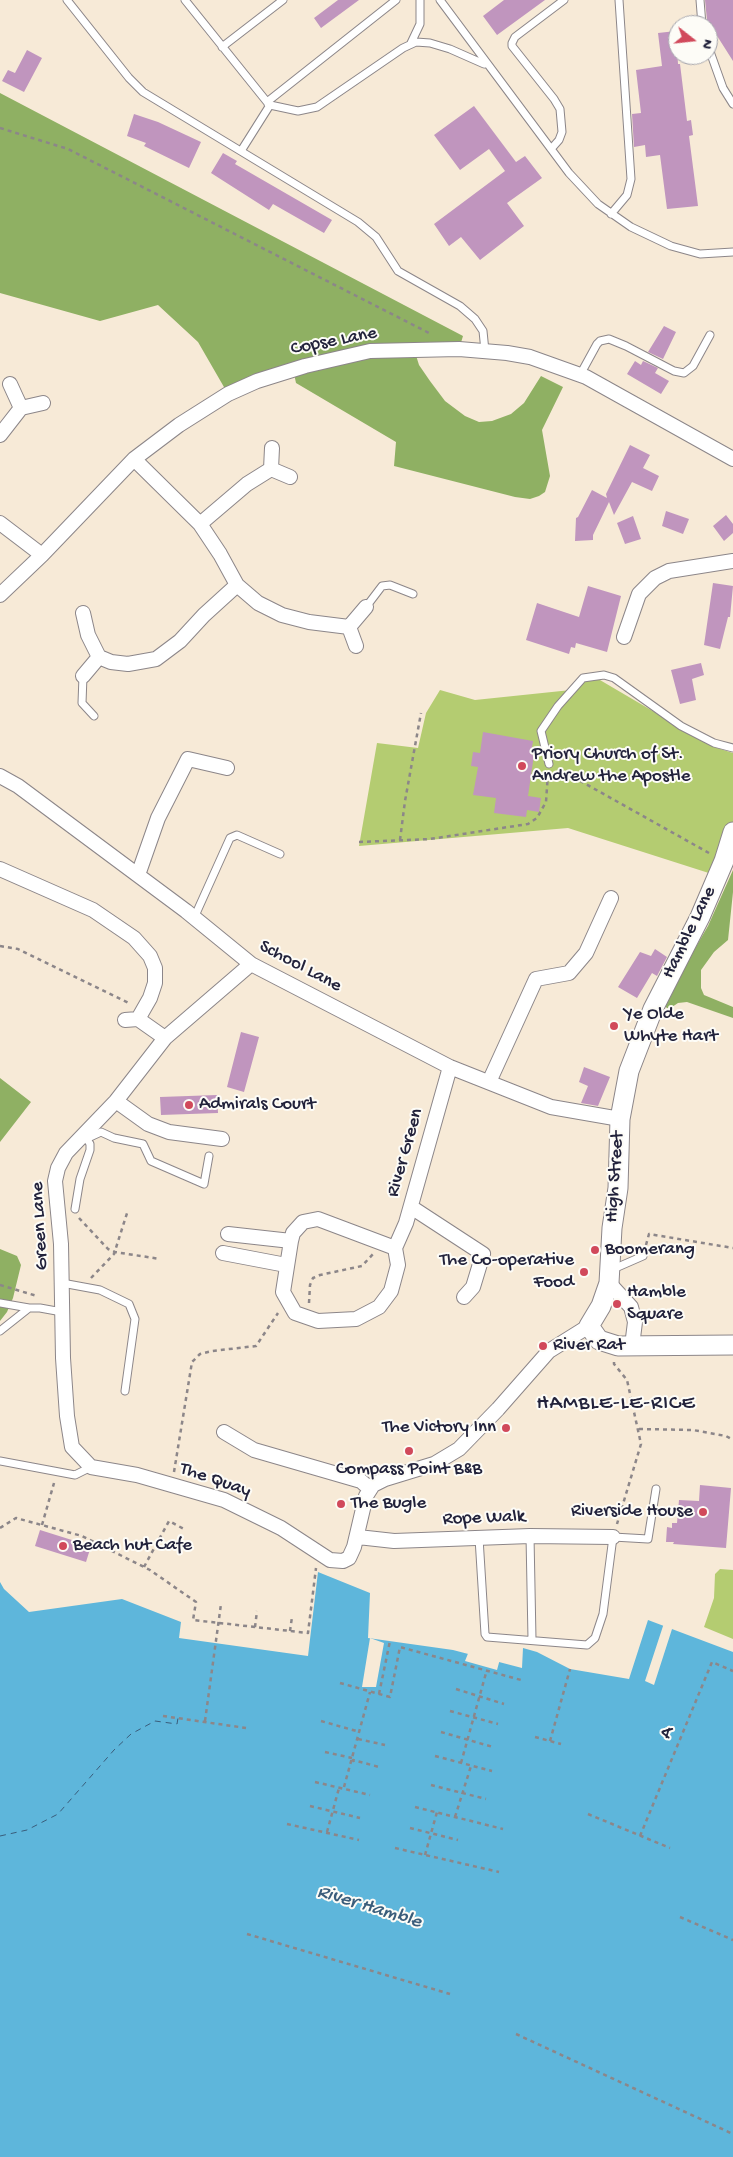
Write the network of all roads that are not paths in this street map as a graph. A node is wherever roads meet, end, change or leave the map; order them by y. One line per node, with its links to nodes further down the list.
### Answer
1 (67, 0): 18 (lane)
2 (185, 0): 12 (lane)
3 (283, 0): 12 (lane)
4 (396, 0): 15 (lane)
5 (420, 0): 11 (lane)
6 (440, 0): 14 (lane)
7 (564, 0): 17 (lane)
8 (619, 0): 19 (lane)
9 (700, 0): 10 (lane)
10 (701, 15)
11 (411, 43): 14 (lane); 15 (lane)
12 (222, 47): 15 (lane)
13 (715, 65): 16 (lane)
14 (488, 66): 17 (lane)
15 (268, 104): 18 (lane)
16 (733, 104)
17 (551, 149): 19 (lane)
18 (241, 151): 22 (lane)
19 (611, 214): 20 (lane)
20 (733, 252)
21 (710, 335): 23 (lane)
22 (485, 351): 23 (street, Copse Lane); 29 (street, Copse Lane)
23 (580, 375): 30 (street, Copse Lane)
24 (10, 384): 26 (street)
25 (43, 403): 26 (street)
26 (21, 408): 27 (street)
27 (0, 435)
28 (272, 448): 31 (street)
29 (134, 459): 34 (street); 35 (street, Copse Lane)
30 (733, 459)
31 (271, 469): 32 (street); 34 (street)
32 (290, 477)
33 (0, 524): 35 (street)
34 (200, 524): 37 (street)
35 (42, 555): 39 (street, Copse Lane)
36 (733, 561): 43 (street)
37 (237, 585): 42 (street); 45 (street)
38 (414, 594): 40 (lane)
39 (0, 595)
40 (366, 608): 42 (street)
41 (83, 613): 45 (street)
42 (349, 627): 44 (street)
43 (624, 637)
44 (356, 646)
45 (99, 657): 46 (street)
46 (84, 676): 47 (lane)
47 (94, 716)
48 (733, 748): 49 (lane)
49 (549, 764)
50 (226, 768): 55 (street)
51 (0, 776): 55 (street, School Lane)
52 (733, 832): 63 (main road, Hamble Lane)
53 (280, 854): 57 (lane)
54 (0, 869): 59 (street)
55 (138, 875): 57 (street, School Lane)
56 (611, 898): 61 (street)
57 (194, 918): 58 (street, School Lane)
58 (251, 964): 59 (street, Green Lane); 60 (street, School Lane)
59 (165, 1038): 62 (street, Green Lane)
60 (450, 1067): 61 (street, School Lane); 67 (street, River Green)
61 (489, 1082): 63 (street, School Lane)
62 (116, 1100): 64 (street, Green Lane); 65 (street)
63 (620, 1119): 75 (main road, High Street)
64 (85, 1136): 66 (lane); 68 (lane); 76 (street, Green Lane)
65 (222, 1139)
66 (209, 1156)
67 (411, 1207): 71 (street, River Green); 77 (street)
68 (75, 1209)
69 (228, 1234): 70 (street)
70 (290, 1241): 71 (street); 74 (street)
71 (395, 1248): 74 (street, River Green)
72 (223, 1253): 74 (street)
73 (642, 1256): 75 (lane)
74 (286, 1265)
75 (610, 1277): 81 (main road, High Street); 84 (street)
76 (62, 1283): 80 (street, Green Lane); 85 (lane)
77 (464, 1297)
78 (0, 1303): 79 (lane)
79 (29, 1308): 80 (lane); 82 (lane)
80 (63, 1312): 88 (street, Green Lane)
81 (589, 1326): 84 (main road); 89 (street)
82 (0, 1331)
83 (733, 1345): 84 (main road)
84 (625, 1346)
85 (125, 1391)
86 (224, 1432): 89 (street)
87 (0, 1461): 88 (lane)
88 (91, 1467): 92 (street, The Quay)
89 (370, 1489): 92 (street, The Quay)
90 (656, 1489): 93 (lane)
91 (530, 1536): 93 (street, Rope Walk); 94 (street, Rope Walk); 95 (lane)
92 (358, 1537): 94 (street, Rope Walk)
93 (612, 1537): 95 (lane)
94 (479, 1538): 95 (lane)
95 (532, 1639)

